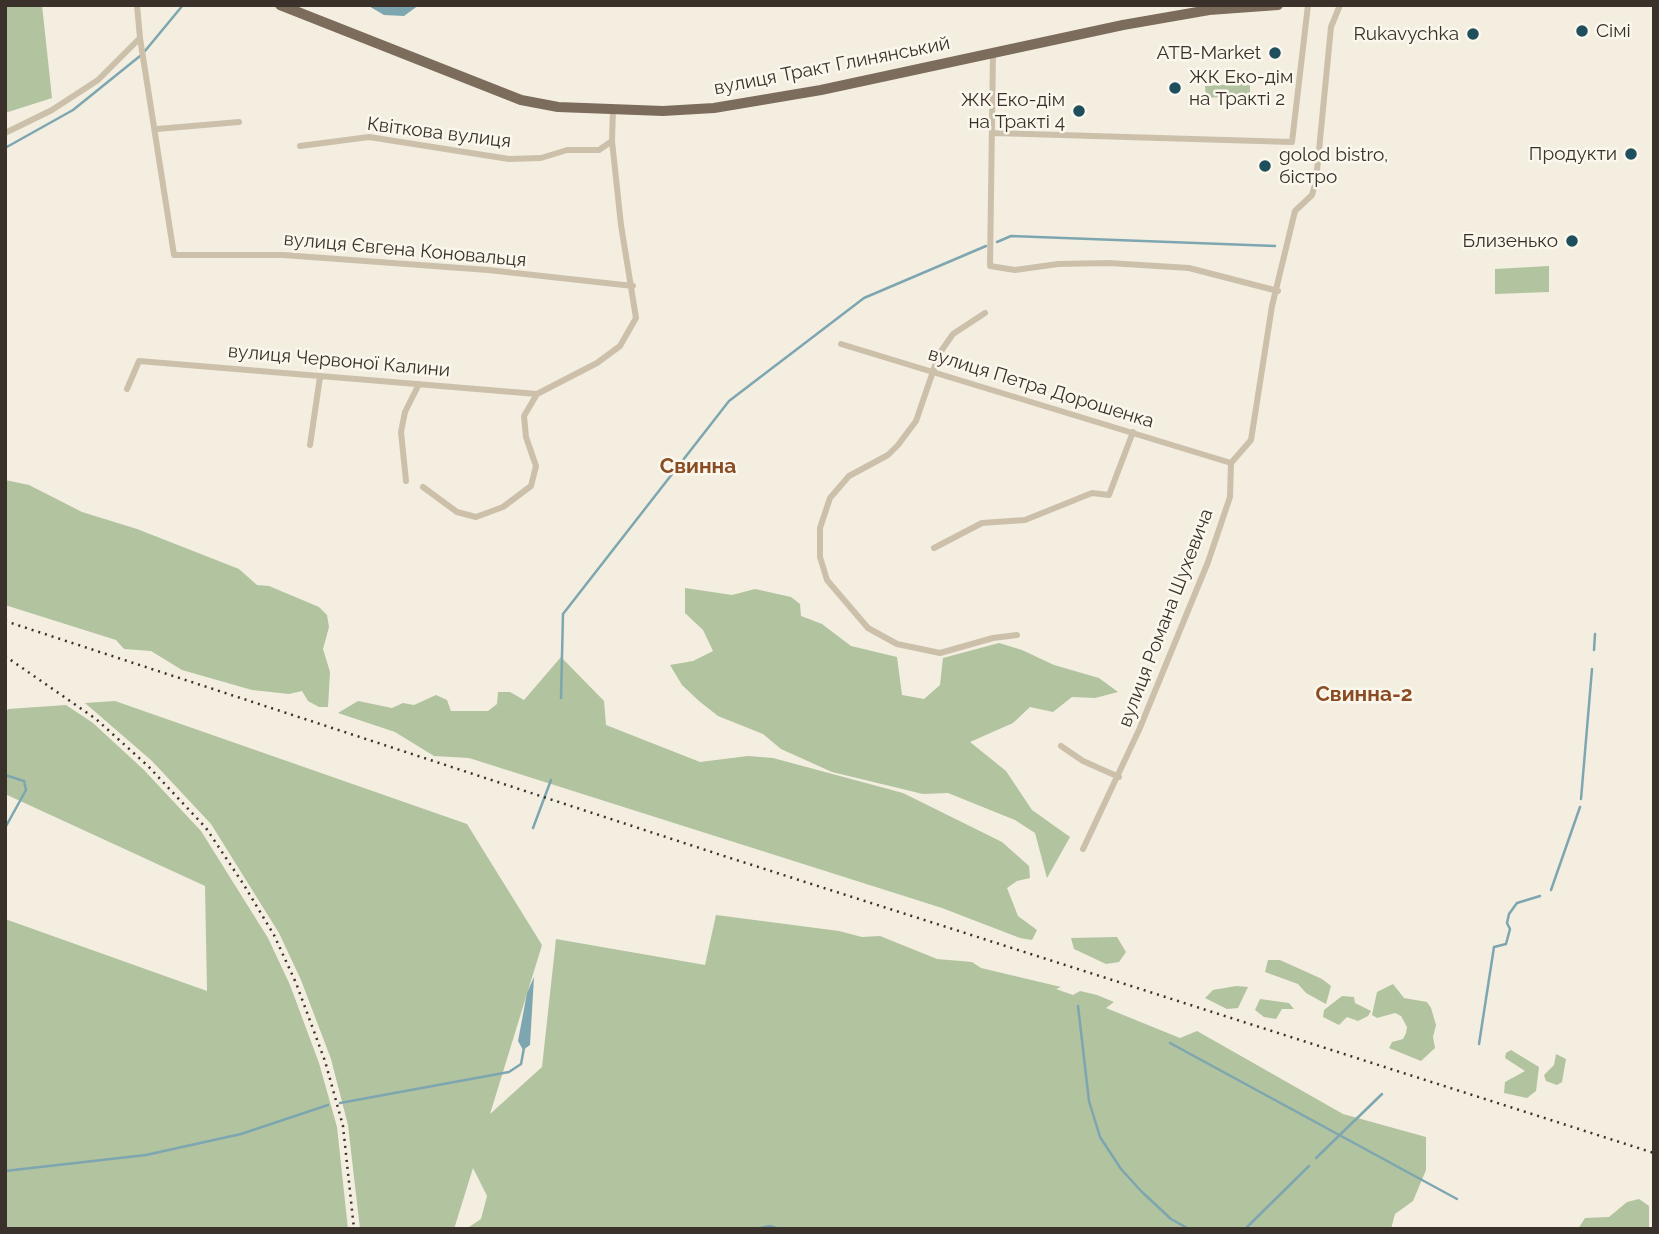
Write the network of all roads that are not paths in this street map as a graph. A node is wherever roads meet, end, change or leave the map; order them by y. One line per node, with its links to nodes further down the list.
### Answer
1 (137, 5): 6 (street)
2 (280, 5): 8 (main road, вулиця Тракт Глинянський)
3 (1278, 5): 7 (main road, вулиця Тракт Глинянський)
4 (1308, 5): 12 (street)
5 (1340, 5): 16 (street)
6 (140, 38): 10 (street); 11 (street)
7 (993, 52): 8 (main road, вулиця Тракт Глинянський); 12 (street)
8 (613, 109): 13 (street)
9 (239, 122): 10 (street)
10 (157, 129): 15 (street, вулиця Євгена Коновальця)
11 (5, 133)
12 (994, 133): 16 (street)
13 (612, 141): 14 (street, Квіткова вулиця); 15 (street)
14 (300, 146)
15 (632, 286): 23 (street)
16 (1278, 291): 26 (street)
17 (985, 313): 19 (street)
18 (841, 344): 19 (street, вулиця Петра Дорошенка)
19 (932, 372): 24 (street, вулиця Петра Дорошенка); 30 (street)
20 (320, 377): 21 (street, вулиця Червоної Калини); 22 (street, вулиця Червоної Калини); 25 (street)
21 (419, 384): 23 (street, вулиця Червоної Калини); 27 (street)
22 (127, 389)
23 (537, 394): 28 (street)
24 (1133, 432): 26 (street, вулиця Петра Дорошенка); 29 (street)
25 (310, 445)
26 (1231, 463): 32 (street, вулиця Романа Шухевича)
27 (406, 481)
28 (423, 487)
29 (934, 548)
30 (1017, 635)
31 (1060, 746): 32 (street)
32 (1119, 777): 33 (street, вулиця Романа Шухевича)
33 (1083, 849)

